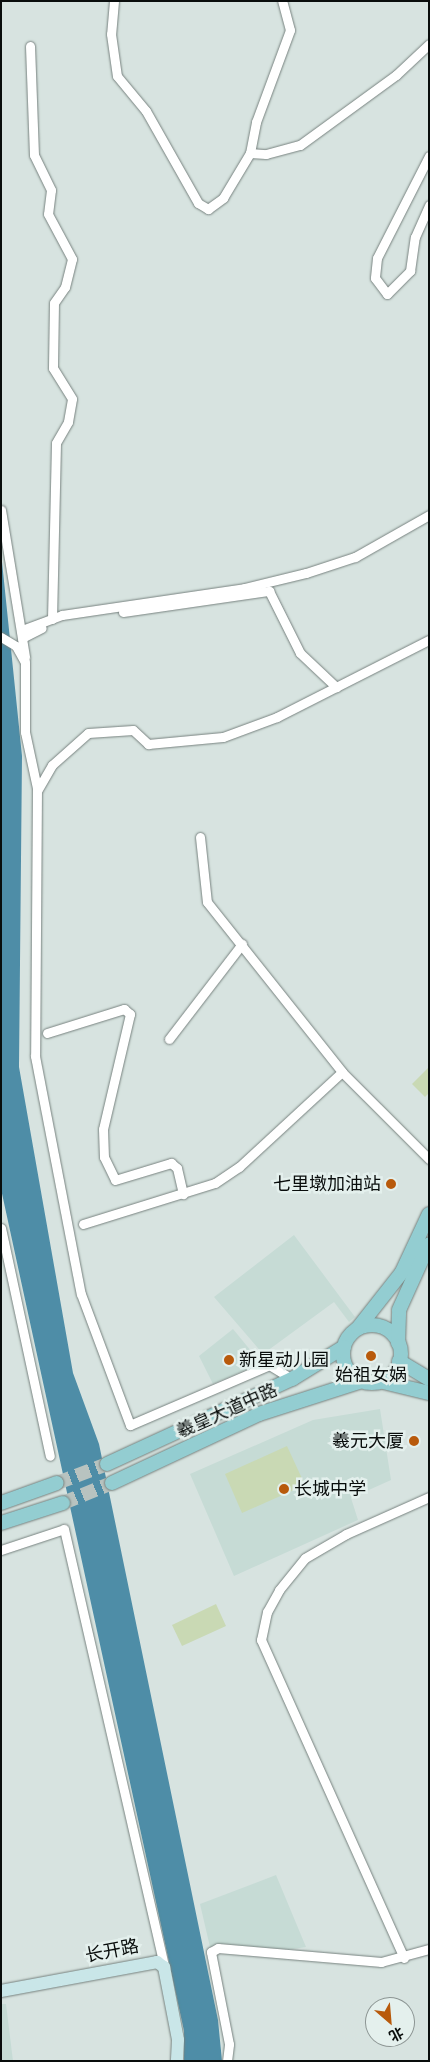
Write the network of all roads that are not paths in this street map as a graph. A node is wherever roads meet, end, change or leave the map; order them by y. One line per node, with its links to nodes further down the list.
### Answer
1 (114, 1): 5 (street)
2 (282, 1): 5 (street)
3 (429, 44): 5 (street)
4 (30, 46): 10 (street)
5 (250, 153)
6 (429, 156): 7 (street)
7 (429, 205)
8 (1, 510): 11 (street)
9 (429, 515): 10 (street)
10 (52, 619): 11 (street)
11 (22, 634): 14 (street); 15 (street)
12 (1, 637): 14 (street)
13 (429, 640): 15 (street)
14 (25, 662): 16 (street)
15 (336, 687): 16 (street)
16 (37, 793): 32 (street)
17 (200, 837): 18 (street)
18 (242, 944): 20 (street); 21 (street)
19 (47, 1033): 23 (street)
20 (169, 1039)
21 (342, 1072): 22 (street); 23 (street)
22 (429, 1159)
23 (183, 1194): 25 (street)
24 (429, 1214): 28 (main road)
25 (83, 1224)
26 (1, 1228): 37 (street)
27 (429, 1244): 29 (main road)
28 (358, 1328): 29 (main road); 30 (main road)
29 (398, 1343): 31 (main road)
30 (344, 1347): 32 (main road, 羲皇大道中路); 34 (main road)
31 (399, 1361): 33 (main road); 35 (main road)
32 (292, 1379): 38 (main road, 羲皇大道中路)
33 (429, 1379)
34 (362, 1380): 35 (main road); 40 (main road, 羲皇大道中路)
35 (379, 1381): 36 (main road)
36 (429, 1393)
37 (50, 1456)
38 (107, 1464)
39 (57, 1483): 42 (main road)
40 (112, 1484)
41 (429, 1497): 47 (street)
42 (1, 1503)
43 (63, 1503): 44 (main road)
44 (1, 1523)
45 (1, 1550): 48 (street)
46 (429, 1949): 47 (street)
47 (404, 1958): 51 (street)
48 (164, 1967): 49 (street, 长开路); 50 (street, 长开路)
49 (1, 1991)
50 (177, 2061)
51 (227, 2061)

